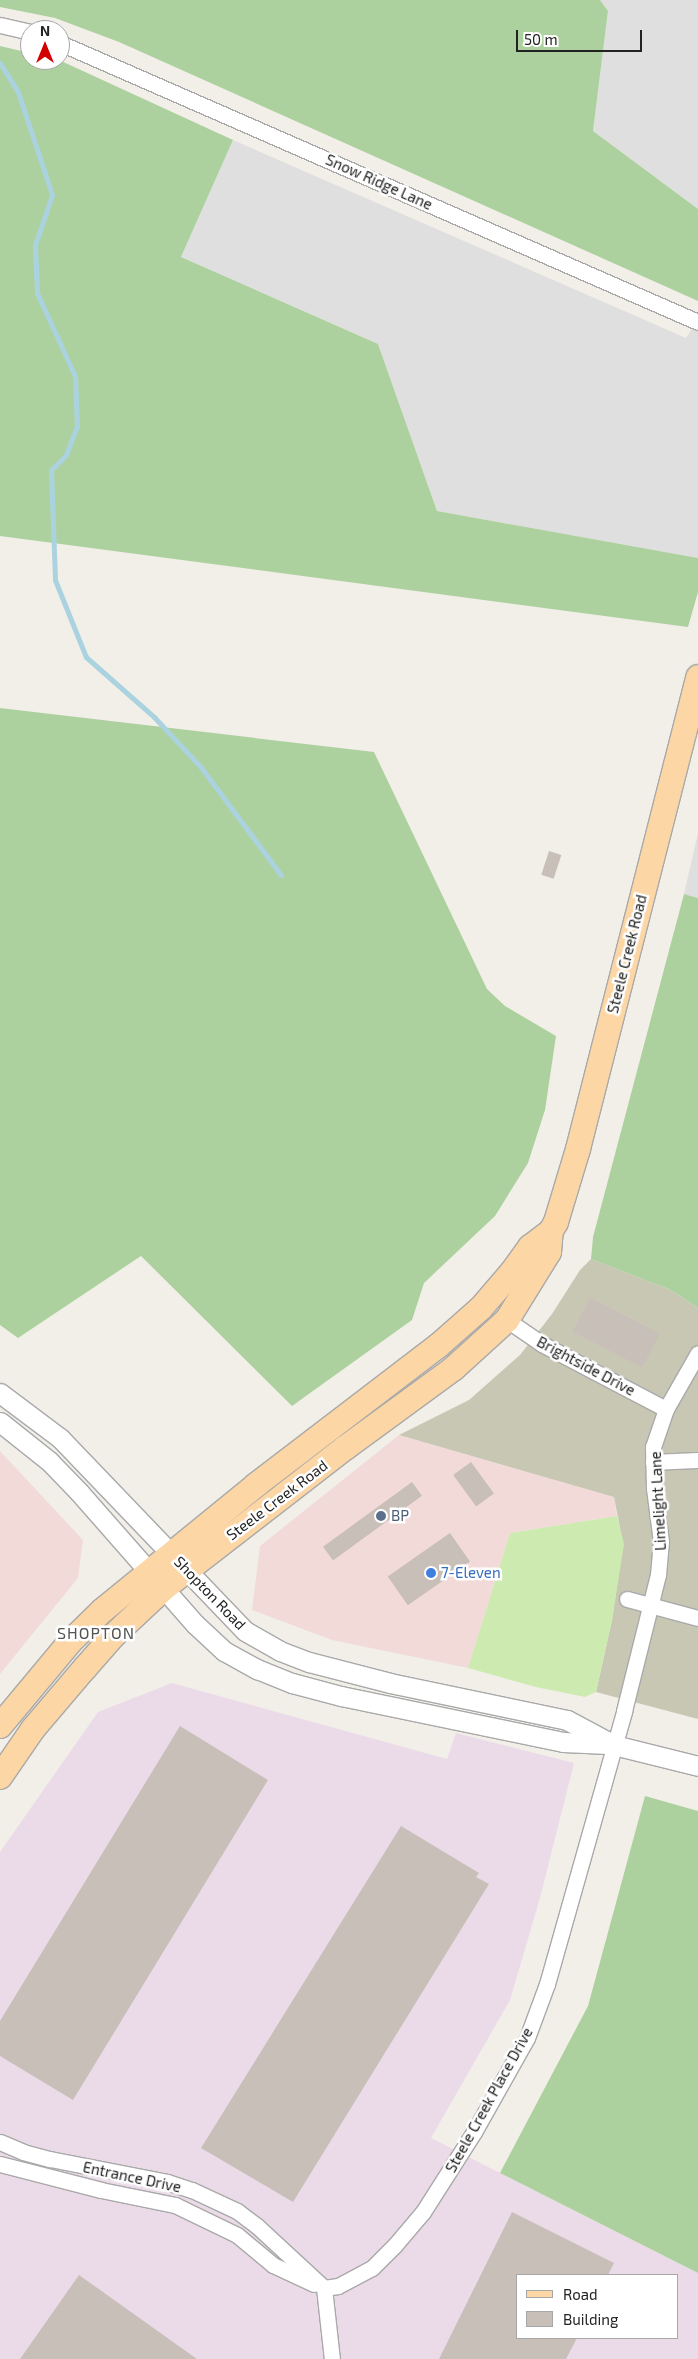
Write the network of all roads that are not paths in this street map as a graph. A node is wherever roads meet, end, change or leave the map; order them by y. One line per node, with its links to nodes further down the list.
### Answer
1 (0, 25): 2 (street)
2 (20, 30)
3 (70, 46): 4 (street, Snow Ridge Lane)
4 (698, 322)
5 (698, 676): 6 (main road, Steele Creek Road)
6 (551, 1231): 7 (main road, Steele Creek Road); 14 (main road, Steele Creek Road)
7 (507, 1320): 10 (street, Brightside Drive); 14 (main road, Steele Creek Road)
8 (698, 1353): 10 (street, Limelight Lane)
9 (0, 1393): 14 (street, Shopton Road)
10 (666, 1409): 13 (street, Limelight Lane)
11 (0, 1422): 15 (street, Shopton Road)
12 (698, 1460): 13 (street)
13 (653, 1462): 18 (street, Limelight Lane)
14 (179, 1561): 15 (main road, Steele Creek Road); 16 (main road, Steele Creek Road); 21 (street, Shopton Road)
15 (149, 1570): 16 (street, Shopton Road); 20 (main road, Steele Creek Road)
16 (163, 1590): 21 (street, Shopton Road); 23 (main road, Steele Creek Road)
17 (627, 1599): 18 (street)
18 (651, 1605): 19 (street); 21 (street, Limelight Lane)
19 (698, 1618)
20 (0, 1726)
21 (614, 1744): 22 (street, Shopton Road); 26 (street, Steele Creek Place Drive)
22 (698, 1766)
23 (0, 1777)
24 (0, 2142): 26 (street, Entrance Drive)
25 (0, 2164): 26 (street, Entrance Drive)
26 (324, 2288): 27 (street)
27 (332, 2359)

